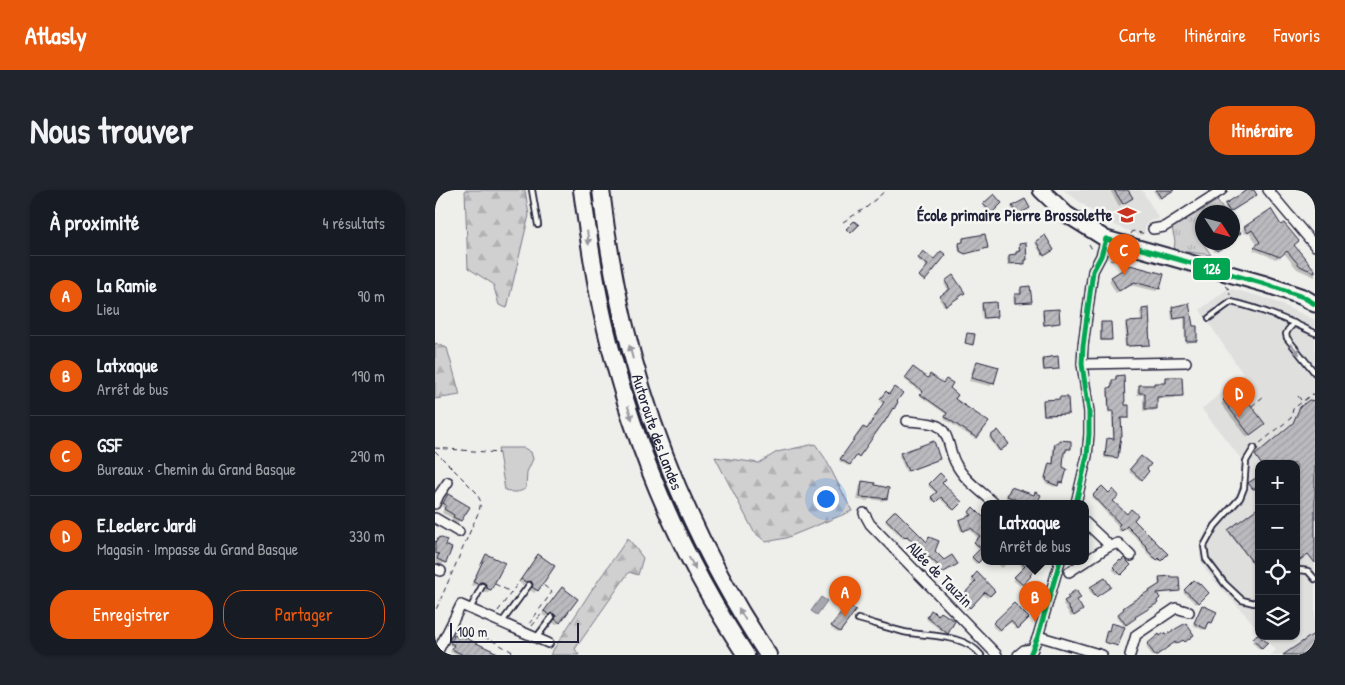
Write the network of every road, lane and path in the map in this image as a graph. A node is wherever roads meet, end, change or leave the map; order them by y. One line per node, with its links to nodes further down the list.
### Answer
1 (532, 190): 9 (lane)
2 (582, 190): 68 (highway, Autoroute des Landes, one-way to 68)
3 (601, 190): 69 (highway, Autoroute des Landes, one-way to 3)
4 (887, 190): 8 (path)
5 (1041, 190): 11 (main road)
6 (1222, 190): 10 (street)
7 (1268, 190): 12 (street)
8 (843, 222)
9 (538, 225)
10 (1153, 229)
11 (1105, 239): 13 (main road); 18 (street)
12 (1315, 246)
13 (1315, 304)
14 (1209, 318): 15 (lane)
15 (1294, 323): 16 (lane); 19 (lane, one-way to 19)
16 (1315, 333)
17 (1186, 362): 18 (street)
18 (1082, 364): 31 (street)
19 (1315, 373)
20 (1315, 395): 23 (path)
21 (1264, 396): 24 (path)
22 (1298, 396): 23 (path)
23 (1303, 403): 27 (path)
24 (1251, 406)
25 (907, 420): 30 (street)
26 (435, 448): 28 (path)
27 (1254, 448): 51 (lane)
28 (499, 453)
29 (448, 482): 32 (street)
30 (990, 500)
31 (1077, 500)
32 (435, 504)
33 (864, 513): 71 (street, Allée de Tauzin)
34 (435, 518): 36 (street)
35 (1089, 526): 37 (street)
36 (459, 532)
37 (1108, 547): 38 (street); 39 (street)
38 (1131, 556)
39 (1089, 559)
40 (1059, 565): 62 (street)
41 (1080, 565): 43 (street)
42 (1300, 570): 45 (lane)
43 (1069, 572)
44 (521, 579): 50 (path)
45 (1315, 579)
46 (495, 584): 50 (path)
47 (542, 584): 61 (path)
48 (529, 585): 59 (lane)
49 (482, 586): 52 (lane)
50 (511, 592): 56 (path)
51 (1255, 602)
52 (470, 609): 56 (street); 60 (street)
53 (544, 611): 58 (path)
54 (1189, 612): 74 (street)
55 (552, 617): 63 (lane)
56 (492, 618): 59 (street)
57 (857, 619): 70 (lane)
58 (536, 620)
59 (502, 623): 61 (street)
60 (452, 624): 66 (street); 67 (path)
61 (523, 632): 63 (street)
62 (1038, 636): 65 (street); 73 (street)
63 (536, 638): 64 (street)
64 (548, 643)
65 (1032, 652): 72 (street)
66 (436, 655)
67 (518, 655)
68 (746, 655)
69 (767, 655)
70 (981, 655)
71 (997, 655)
72 (1018, 655)
73 (1102, 655)
74 (1130, 655)

